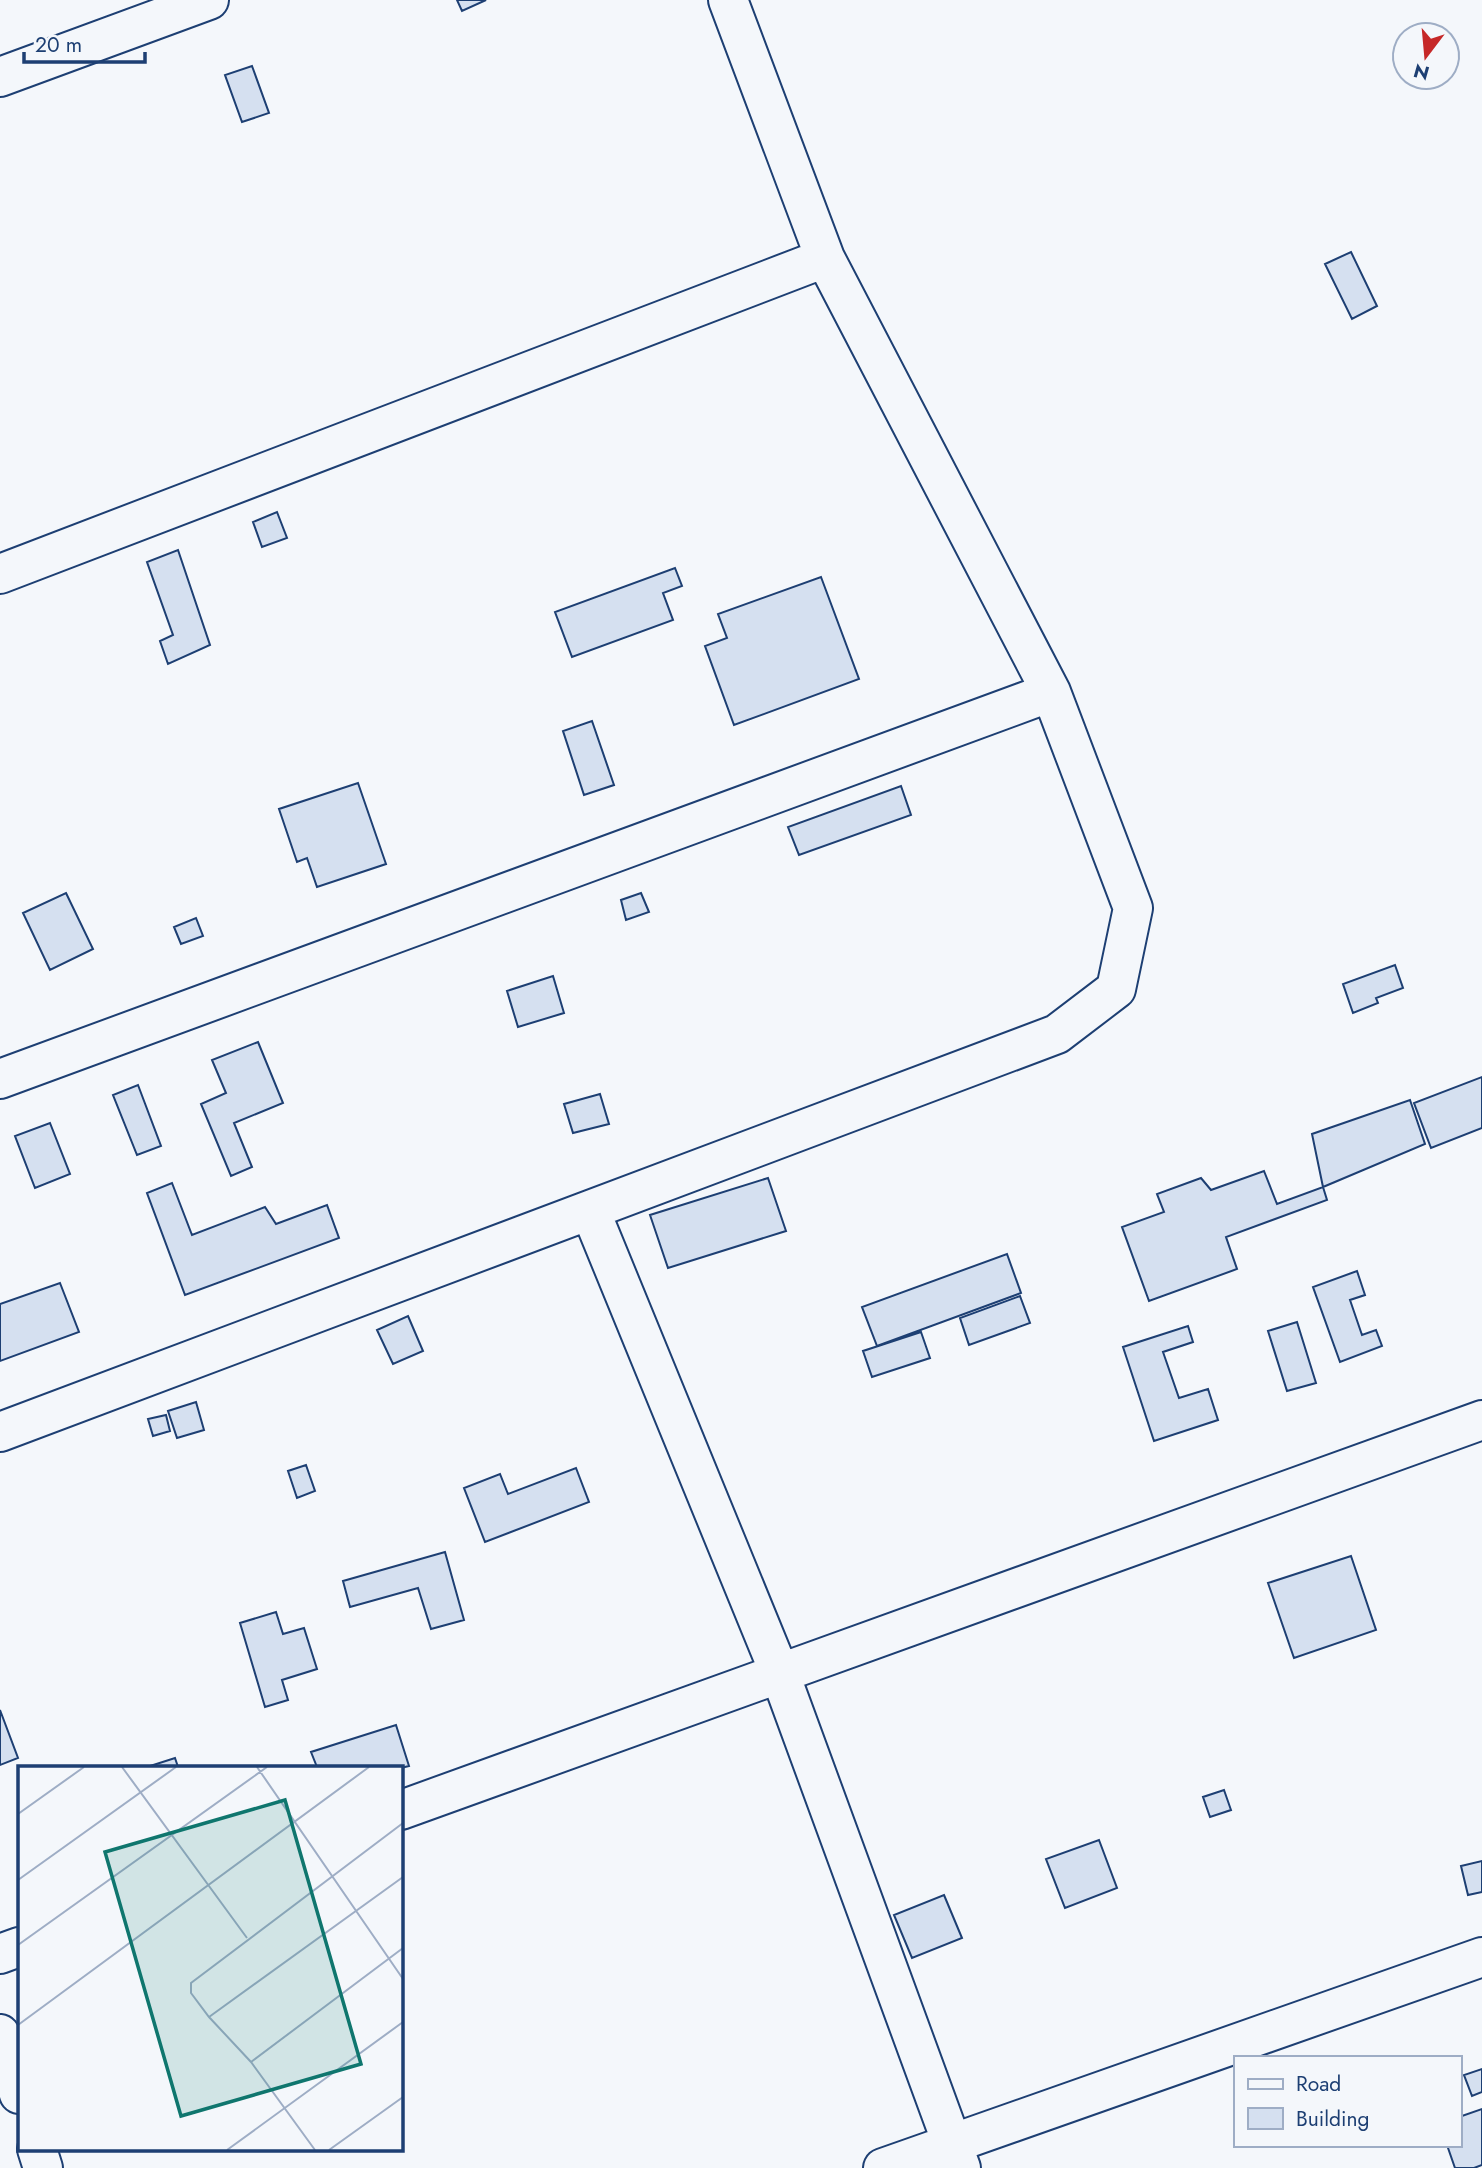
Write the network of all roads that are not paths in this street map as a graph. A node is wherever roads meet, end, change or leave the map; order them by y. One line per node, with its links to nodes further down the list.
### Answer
1 (209, 0): 3 (street)
2 (728, 0): 4 (street)
3 (0, 77)
4 (825, 258): 5 (street); 6 (street)
5 (0, 574)
6 (1051, 692): 7 (street); 8 (street)
7 (0, 1079)
8 (590, 1210): 10 (street); 11 (street)
9 (1482, 1420): 11 (street)
10 (0, 1432)
11 (780, 1674): 12 (street); 19 (street)
12 (402, 1810)
13 (18, 1947): 14 (street)
14 (0, 1954)
15 (1482, 1957): 19 (street)
16 (0, 2034): 17 (street)
17 (18, 2091)
18 (37, 2150): 20 (street)
19 (957, 2156): 21 (street)
20 (43, 2168)
21 (883, 2168)

